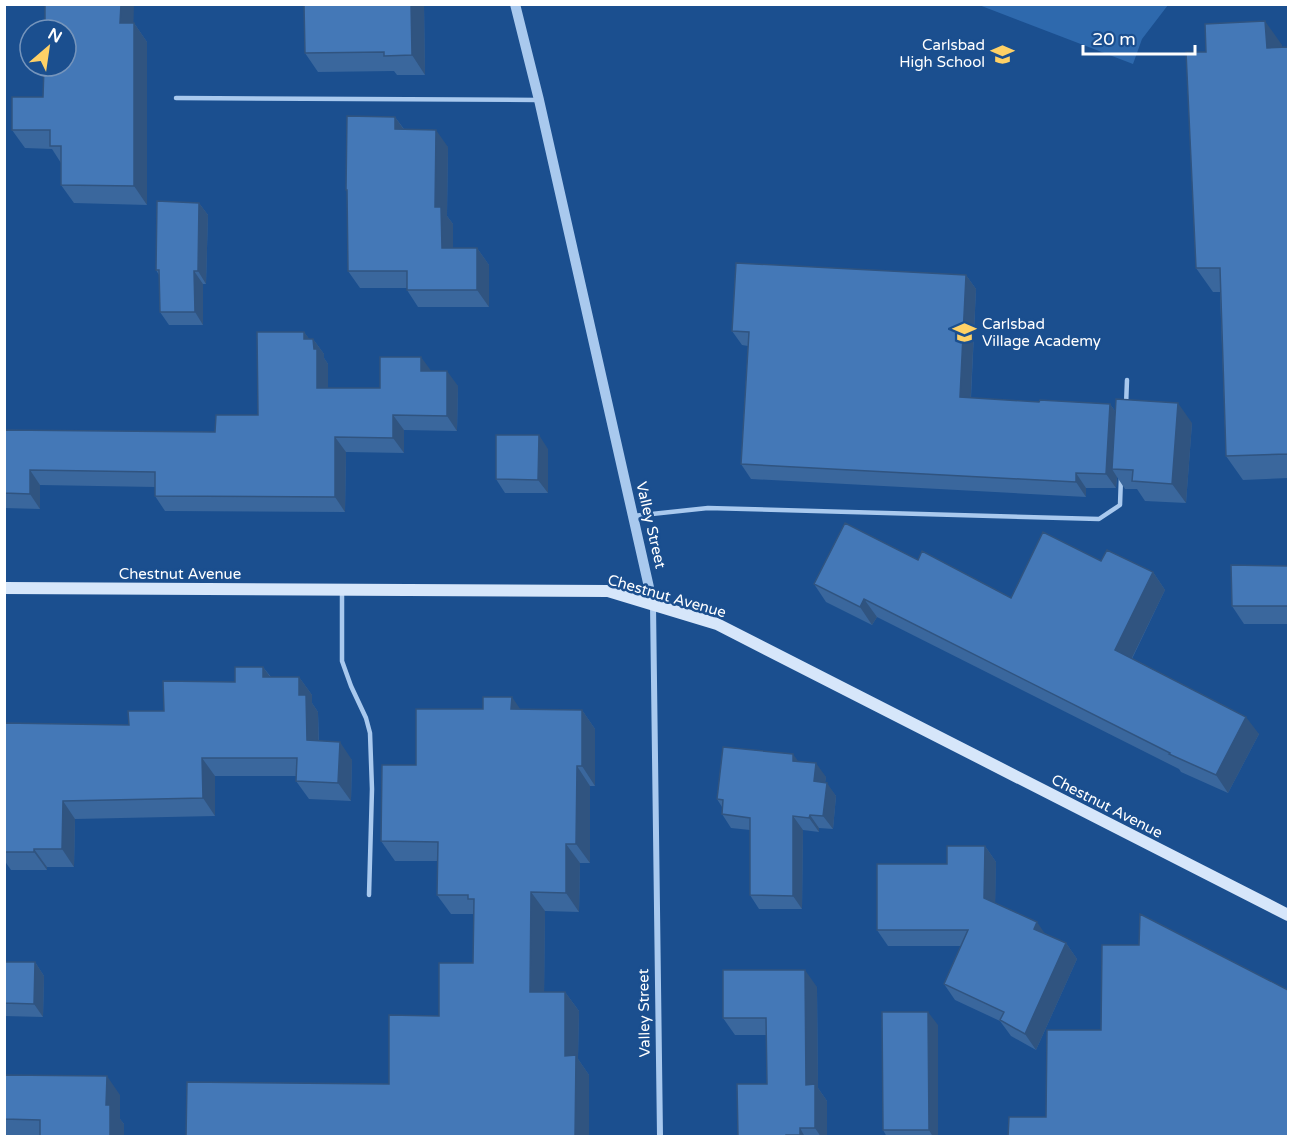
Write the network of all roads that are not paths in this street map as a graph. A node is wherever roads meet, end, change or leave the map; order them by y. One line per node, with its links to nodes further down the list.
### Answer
1 (515, 4): 3 (street, Valley Street)
2 (176, 98): 3 (lane)
3 (539, 100): 7 (street, Valley Street)
4 (1127, 380): 5 (lane)
5 (1125, 414)
6 (1122, 471): 7 (lane)
7 (633, 516): 10 (street, Valley Street)
8 (4, 588): 9 (main road, Chestnut Avenue)
9 (342, 590): 10 (main road, Chestnut Avenue); 11 (lane)
10 (653, 605): 12 (main road, Chestnut Avenue); 13 (street, Valley Street)
11 (369, 895)
12 (1288, 915)
13 (660, 1137)

